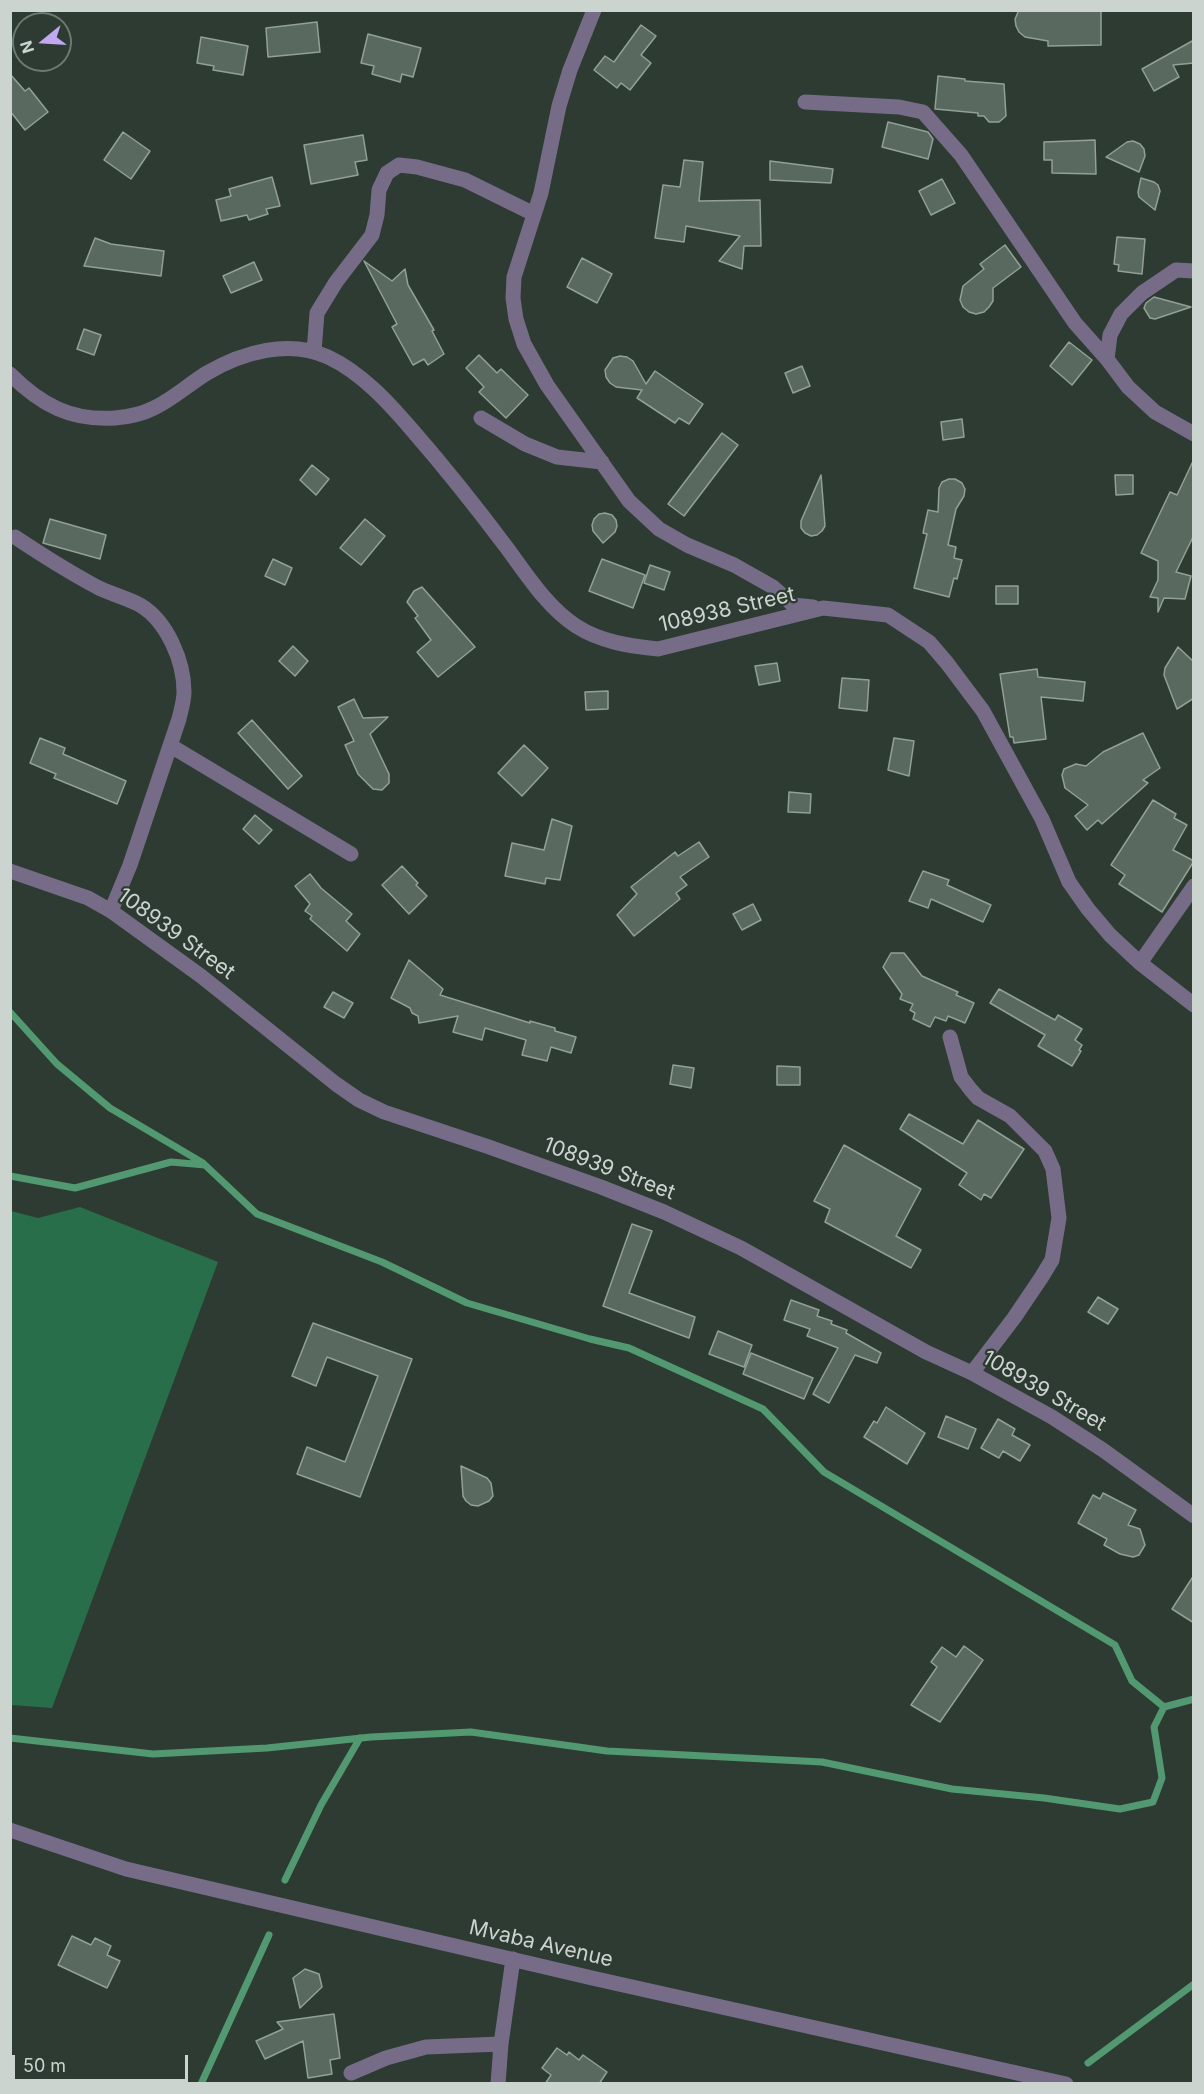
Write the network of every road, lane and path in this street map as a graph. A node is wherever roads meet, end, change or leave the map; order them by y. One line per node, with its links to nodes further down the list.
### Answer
1 (594, 10): 3 (street)
2 (805, 102): 6 (street)
3 (534, 214): 5 (street); 10 (street)
4 (1194, 271): 6 (street)
5 (315, 352): 7 (street, 108938 Street); 12 (street, 108938 Street)
6 (1107, 358): 9 (street)
7 (10, 374)
8 (481, 418): 10 (street)
9 (1194, 434)
10 (602, 462): 12 (street)
11 (15, 537): 13 (street)
12 (823, 608): 18 (street, 108938 Street)
13 (171, 746): 14 (street); 17 (street)
14 (351, 854)
15 (10, 871): 17 (street, 108939 Street)
16 (1194, 886): 18 (street)
17 (111, 911): 21 (street, 108939 Street)
18 (1140, 963): 19 (street, 108938 Street)
19 (1194, 1005)
20 (950, 1037): 21 (street)
21 (972, 1373): 22 (street, 108939 Street)
22 (1194, 1516)
23 (10, 1830): 24 (street, Mvaba Avenue)
24 (513, 1959): 25 (street); 28 (street, Mvaba Avenue)
25 (501, 2044): 26 (street); 27 (street)
26 (351, 2073)
27 (498, 2084)
28 (1066, 2084)

